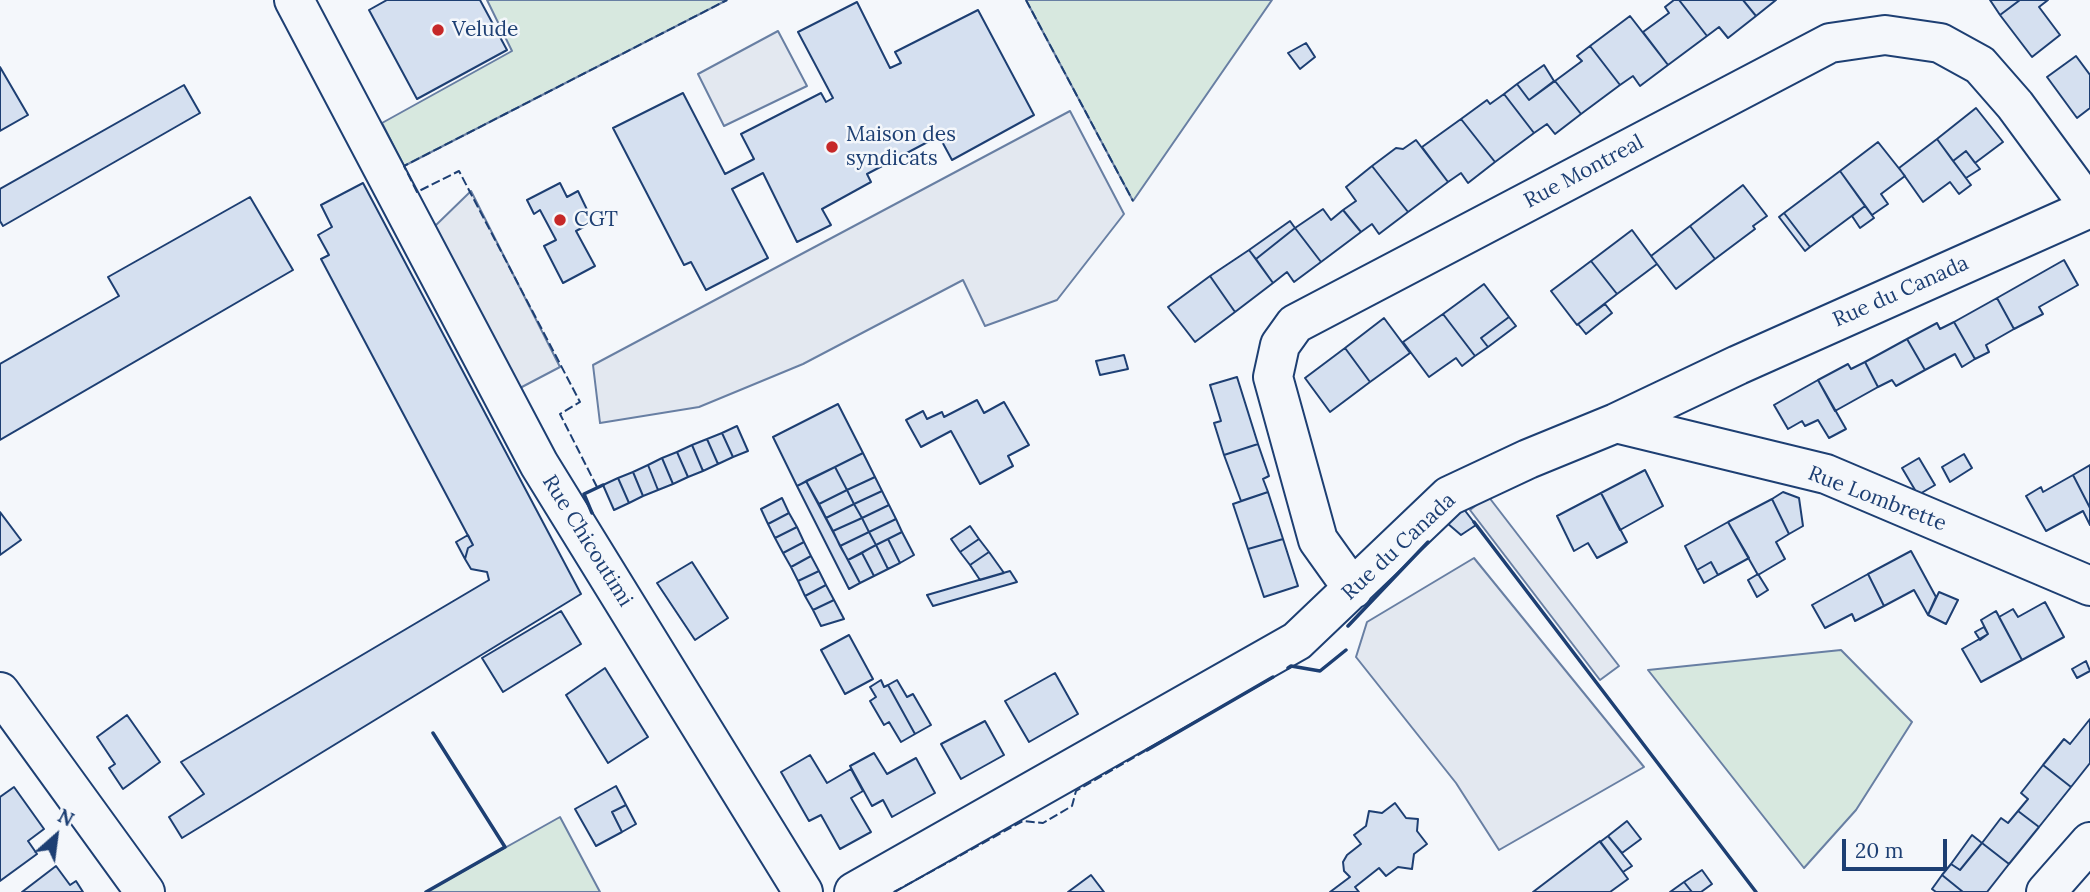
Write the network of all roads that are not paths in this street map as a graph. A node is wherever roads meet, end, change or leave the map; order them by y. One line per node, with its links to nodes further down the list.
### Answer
1 (294, 0): 9 (street, Rue Chicoutimi)
2 (2090, 208): 3 (street, Rue du Canada); 5 (street, Rue Montreal)
3 (1616, 423): 4 (street, Rue Lombrette); 5 (street, Rue du Canada)
4 (2090, 586)
5 (1353, 589): 10 (street, Rue du Canada)
6 (0, 692): 8 (street)
7 (2090, 842): 11 (street)
8 (145, 892)
9 (803, 892)
10 (855, 892)
11 (2046, 892)

